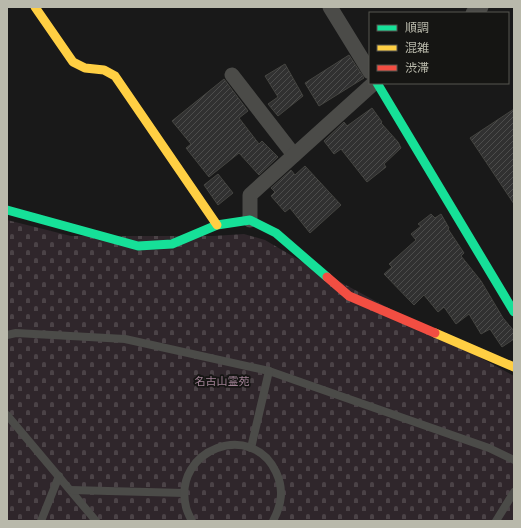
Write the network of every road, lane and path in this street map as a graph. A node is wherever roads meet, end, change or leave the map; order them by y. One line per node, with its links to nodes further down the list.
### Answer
1 (35, 7): 10 (street)
2 (330, 7): 3 (street)
3 (369, 70)
4 (232, 76): 7 (street)
5 (375, 84): 7 (street)
6 (377, 84): 11 (street)
7 (294, 155): 9 (street)
8 (7, 210): 10 (street)
9 (250, 220): 10 (street); 13 (street)
10 (217, 225)
11 (514, 312)
12 (7, 335): 14 (lane)
13 (514, 366)
14 (269, 371): 16 (lane); 17 (lane)
15 (7, 415): 18 (lane)
16 (251, 448): 21 (lane); 25 (lane)
17 (514, 460)
18 (59, 476): 19 (lane); 22 (lane)
19 (71, 490): 21 (lane); 23 (lane)
20 (514, 492): 26 (lane)
21 (184, 493): 24 (lane)
22 (41, 521)
23 (96, 521)
24 (192, 521)
25 (273, 521)
26 (496, 521)

